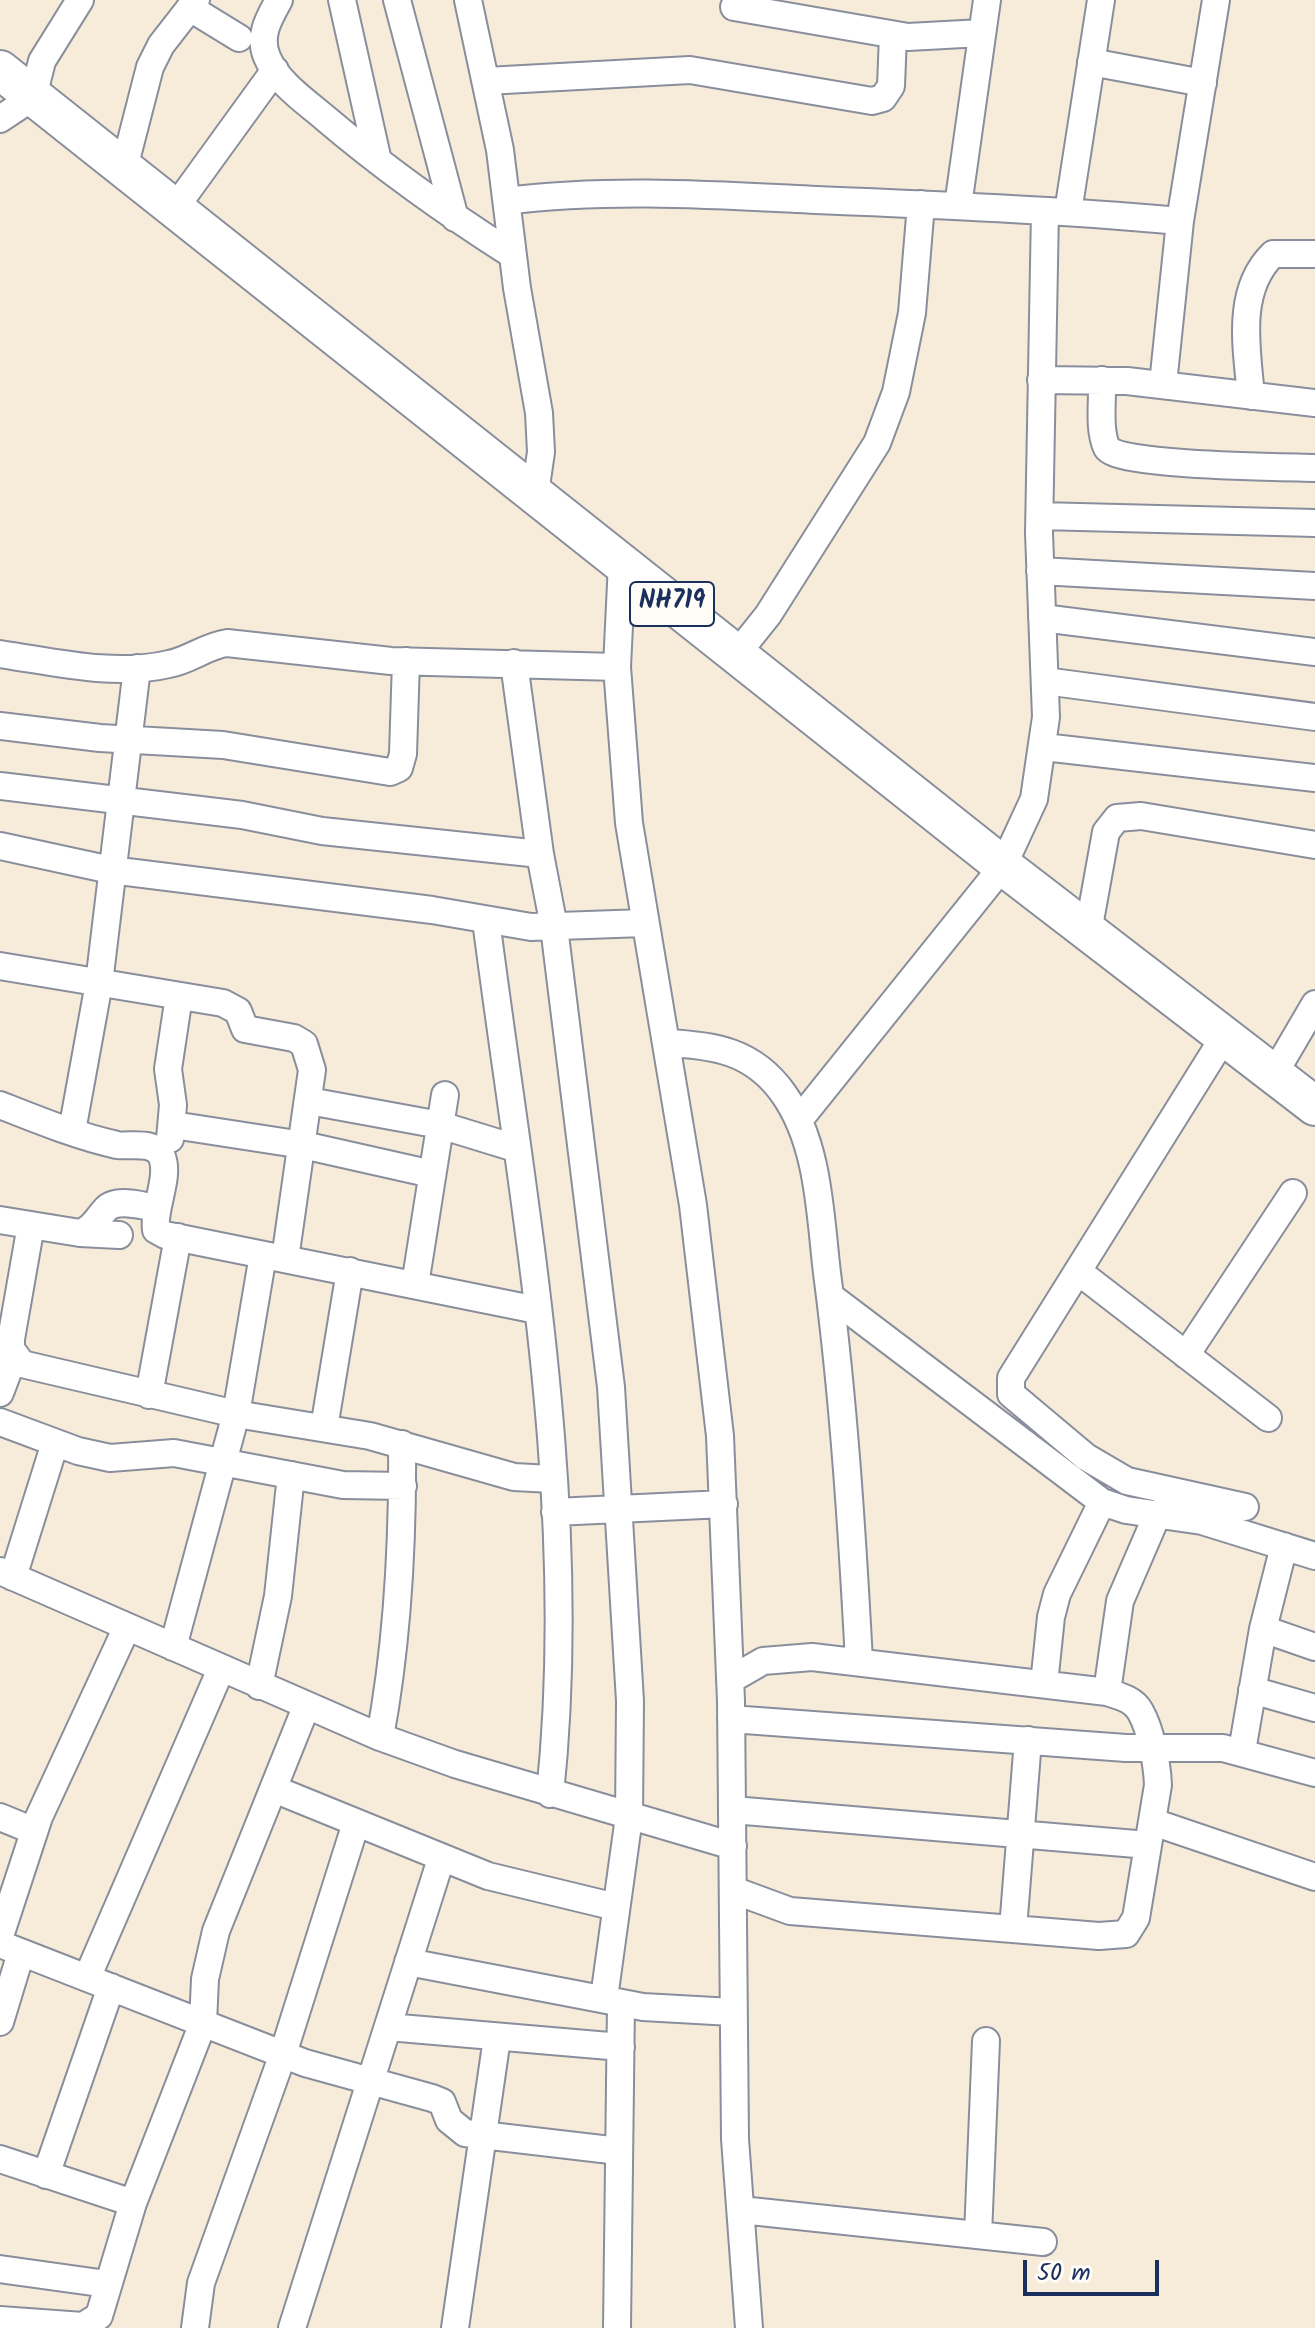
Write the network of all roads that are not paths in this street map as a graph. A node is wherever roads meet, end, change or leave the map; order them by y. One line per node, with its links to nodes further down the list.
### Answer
1 (80, 0): 19 (street)
2 (279, 0): 16 (street)
3 (342, 0): 21 (street)
4 (397, 0): 28 (street)
5 (468, 0): 17 (street)
6 (987, 0): 11 (street)
7 (1101, 0): 14 (street)
8 (1216, 0): 18 (street)
9 (193, 4): 13 (street); 22 (street)
10 (734, 7): 12 (street)
11 (982, 33): 12 (street); 25 (street)
12 (893, 35): 17 (street)
13 (239, 38)
14 (1091, 62): 18 (street); 27 (street)
15 (0, 70): 19 (highway, NH719)
16 (275, 70): 21 (street); 26 (street)
17 (486, 81): 23 (street)
18 (1203, 83): 29 (street)
19 (33, 97): 20 (street); 22 (highway, NH719)
20 (0, 119)
21 (378, 161): 28 (street)
22 (124, 168): 26 (highway, NH719)
23 (507, 201): 24 (street); 31 (street)
24 (921, 204): 25 (street); 47 (street)
25 (958, 206): 27 (street)
26 (175, 208): 38 (highway, NH719)
27 (1056, 211): 29 (street); 32 (street)
28 (455, 218): 31 (street)
29 (1180, 221): 34 (street)
30 (1315, 254): 35 (street)
31 (513, 255): 38 (street)
32 (1041, 380): 33 (street); 39 (street)
33 (1102, 380): 34 (street); 37 (street)
34 (1163, 384): 35 (street)
35 (1251, 396): 36 (street)
36 (1315, 403)
37 (1315, 468)
38 (535, 493): 41 (highway, NH719)
39 (1040, 516): 40 (street); 42 (street)
40 (1315, 523)
41 (622, 563): 47 (highway, NH719); 50 (street)
42 (1040, 571): 43 (street); 44 (street)
43 (1315, 586)
44 (1042, 618): 45 (street); 52 (street)
45 (1315, 652)
46 (0, 654): 51 (street)
47 (736, 655): 63 (highway, NH719)
48 (406, 661): 49 (street); 51 (street); 55 (street)
49 (514, 663): 50 (street); 62 (street)
50 (617, 667): 66 (street)
51 (137, 668): 55 (street)
52 (1045, 681): 53 (street); 56 (street)
53 (1315, 717)
54 (0, 726): 55 (street)
55 (129, 740): 59 (street)
56 (1044, 747): 57 (street); 63 (street)
57 (1315, 778)
58 (0, 786): 59 (street)
59 (120, 801): 62 (street); 64 (street)
60 (1315, 845): 68 (street)
61 (0, 846): 64 (street)
62 (540, 854): 67 (street)
63 (1003, 866): 68 (highway, NH719); 80 (street)
64 (111, 870): 65 (street); 70 (street)
65 (486, 920): 67 (street); 85 (street)
66 (644, 923): 67 (street); 74 (street)
67 (554, 927): 118 (street)
68 (1088, 932): 73 (highway, NH719)
69 (0, 966): 70 (street)
70 (99, 983): 71 (street); 83 (street)
71 (179, 996): 77 (street); 81 (street)
72 (1315, 1004): 75 (street)
73 (1224, 1037): 75 (highway, NH719); 97 (street)
74 (666, 1043): 80 (street); 116 (street)
75 (1274, 1074): 79 (highway, NH719)
76 (445, 1095): 82 (street)
77 (309, 1101): 82 (street); 84 (street)
78 (0, 1105): 83 (street)
79 (1315, 1106)
80 (799, 1120): 99 (street)
81 (173, 1125): 84 (street); 86 (street)
82 (440, 1125): 85 (street); 87 (street)
83 (72, 1131): 86 (street)
84 (303, 1145): 87 (street); 95 (street)
85 (515, 1148): 100 (street)
86 (162, 1157): 89 (street)
87 (432, 1174): 98 (street)
88 (1293, 1193): 101 (street)
89 (157, 1208): 92 (street); 94 (street)
90 (0, 1220): 91 (street)
91 (31, 1225): 92 (street); 102 (street)
92 (80, 1233): 93 (street)
93 (119, 1235)
94 (178, 1237): 95 (street); 104 (street)
95 (274, 1257): 96 (street); 105 (street)
96 (350, 1271): 98 (street); 108 (street)
97 (1079, 1272): 101 (street); 117 (street)
98 (415, 1285): 100 (street)
99 (830, 1296): 115 (street); 128 (street)
100 (537, 1310): 113 (street)
101 (1186, 1355): 106 (street)
102 (14, 1356): 103 (street); 104 (street)
103 (0, 1393)
104 (149, 1395): 105 (street)
105 (236, 1414): 108 (street); 111 (street)
106 (1268, 1418)
107 (0, 1422): 109 (street)
108 (324, 1428): 110 (street)
109 (55, 1443): 111 (street); 123 (street)
110 (402, 1444): 113 (street); 114 (street)
111 (223, 1461): 112 (street); 126 (street)
112 (291, 1475): 114 (street); 132 (street)
113 (552, 1479): 119 (street)
114 (403, 1486): 138 (street)
115 (1102, 1502): 120 (street); 131 (street)
116 (724, 1504): 118 (street); 130 (street)
117 (1245, 1507)
118 (621, 1511): 119 (street); 147 (street)
119 (555, 1512): 144 (street)
120 (1158, 1513): 121 (street); 134 (street)
121 (1284, 1546): 122 (street); 125 (street)
122 (1315, 1556)
123 (7, 1574): 124 (street)
124 (127, 1627): 126 (street); 149 (street)
125 (1263, 1629): 127 (street); 133 (street)
126 (173, 1647): 129 (street)
127 (1315, 1647)
128 (859, 1661): 130 (street); 131 (street)
129 (221, 1669): 132 (street); 161 (street)
130 (730, 1680): 137 (street)
131 (1044, 1684): 134 (street)
132 (259, 1686): 135 (street)
133 (1252, 1690): 136 (street); 141 (street)
134 (1107, 1692): 140 (street)
135 (306, 1707): 138 (street); 143 (street)
136 (1315, 1708)
137 (731, 1719): 139 (street); 145 (street)
138 (380, 1737): 144 (street)
139 (1028, 1740): 140 (street); 150 (street)
140 (1151, 1748): 141 (street); 151 (street)
141 (1242, 1751): 142 (street)
142 (1315, 1773)
143 (274, 1789): 148 (street); 165 (street)
144 (550, 1794): 147 (street)
145 (733, 1810): 150 (street); 152 (street)
146 (0, 1817): 149 (street)
147 (629, 1817): 152 (street); 156 (street)
148 (356, 1823): 153 (street); 170 (street)
149 (34, 1831): 158 (street)
150 (1019, 1834): 151 (street); 157 (street)
151 (1151, 1834): 154 (street); 157 (street)
152 (733, 1846): 155 (street)
153 (441, 1859): 156 (street); 160 (street)
154 (1315, 1877)
155 (733, 1890): 157 (street); 163 (street)
156 (616, 1907): 162 (street)
157 (1013, 1929)
158 (0, 1936)
159 (10, 1948): 161 (street); 164 (street)
160 (408, 1962): 162 (street); 166 (street)
161 (99, 1983): 165 (street); 175 (street)
162 (612, 2001): 163 (street); 169 (street)
163 (732, 2012): 177 (street)
164 (0, 2022)
165 (203, 2023): 170 (street); 176 (street)
166 (388, 2027): 167 (street); 171 (street)
167 (497, 2038): 169 (street); 172 (street)
168 (986, 2041): 178 (street)
169 (621, 2047): 173 (street)
170 (283, 2054): 171 (street); 183 (street)
171 (372, 2079): 172 (street); 184 (street)
172 (481, 2136): 173 (street); 185 (street)
173 (619, 2151): 186 (street)
174 (0, 2159): 175 (street)
175 (46, 2175): 176 (street)
176 (133, 2203): 181 (street)
177 (741, 2210): 178 (street); 187 (street)
178 (978, 2235): 179 (street)
179 (1043, 2242)
180 (0, 2269): 181 (street)
181 (107, 2284): 182 (street)
182 (0, 2320)
183 (195, 2328)
184 (292, 2328)
185 (455, 2328)
186 (617, 2328)
187 (749, 2328)

